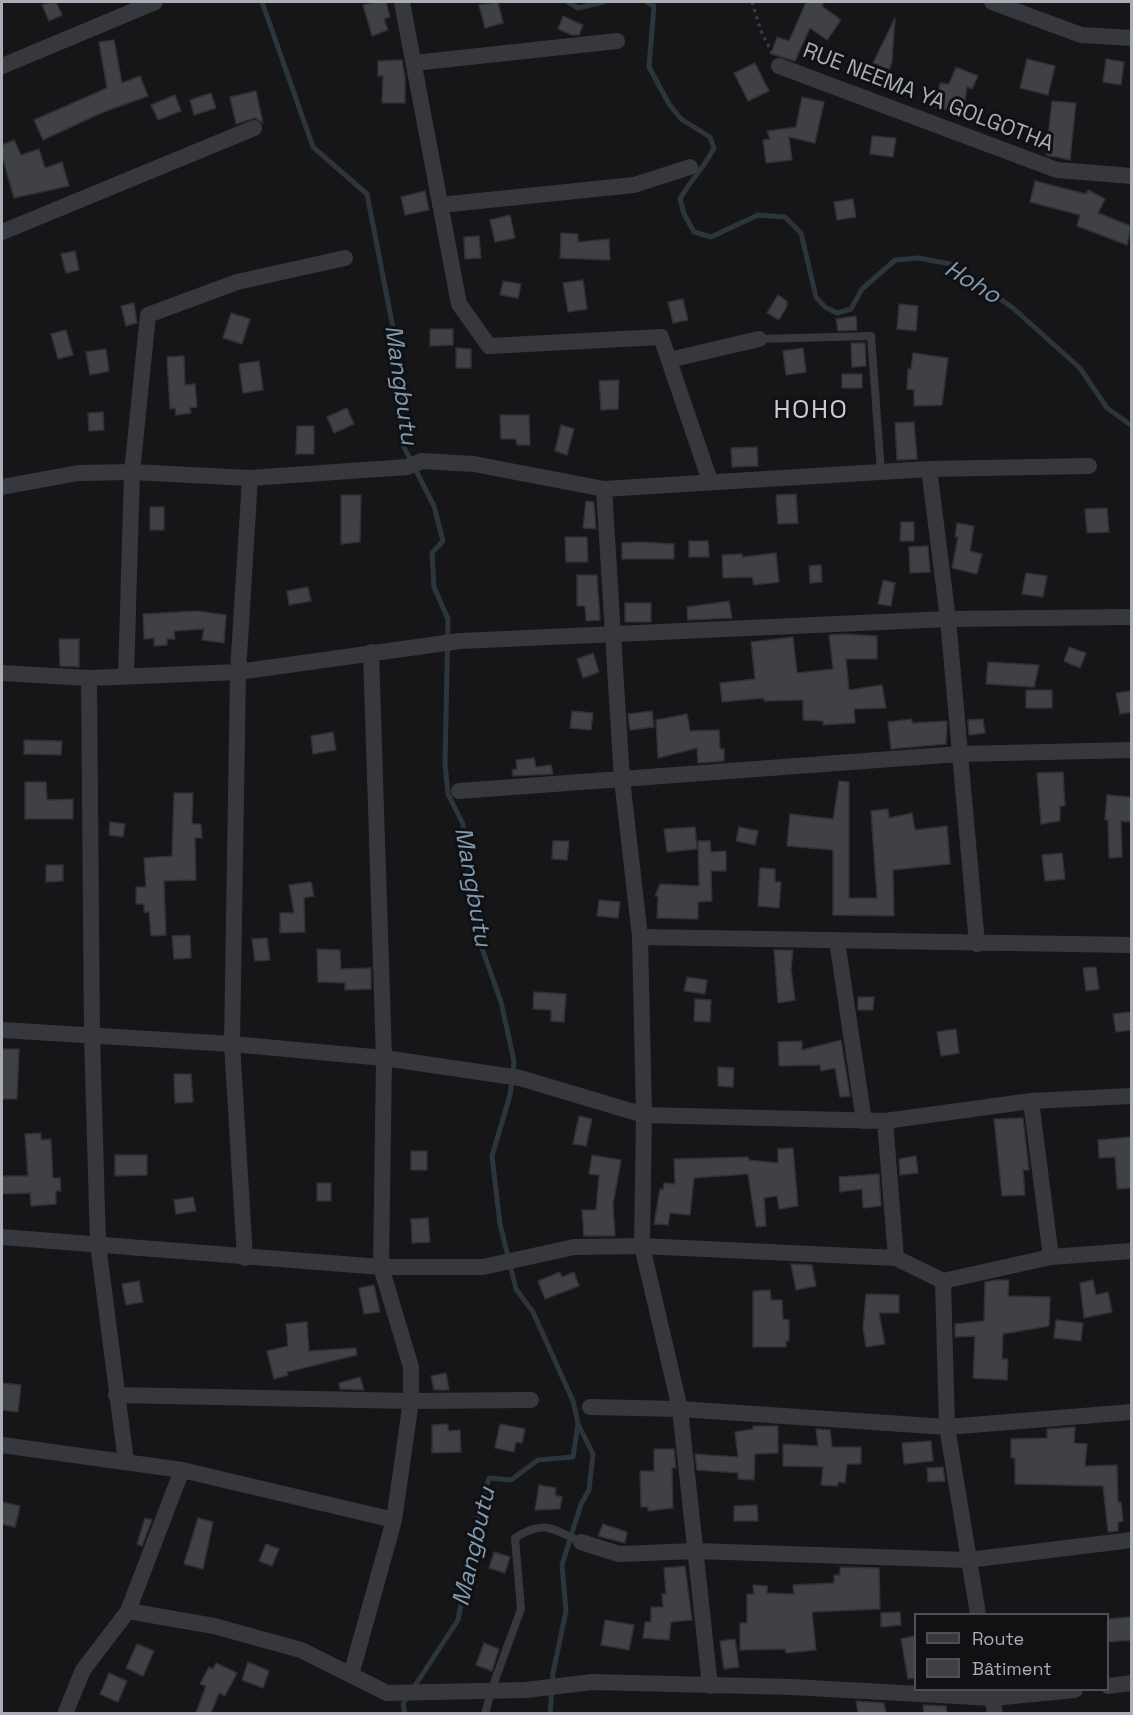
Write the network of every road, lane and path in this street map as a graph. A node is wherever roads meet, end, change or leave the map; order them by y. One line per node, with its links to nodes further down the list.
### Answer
1 (155, 2): 8 (street)
2 (402, 2): 7 (street)
3 (752, 2): 9 (path, RUE NEEMA YA GOLGOTHA)
4 (992, 2): 5 (street)
5 (1131, 38)
6 (617, 41): 7 (street)
7 (414, 63): 13 (street)
8 (2, 66)
9 (778, 66): 12 (street, RUE NEEMA YA GOLGOTHA)
10 (254, 128): 14 (street)
11 (690, 167): 13 (street)
12 (1131, 176)
13 (440, 205): 17 (street)
14 (2, 232)
15 (345, 258): 20 (street)
16 (759, 339): 17 (street); 21 (lane)
17 (669, 360): 23 (street)
18 (1089, 465): 19 (street)
19 (929, 469): 21 (street); 27 (street)
20 (132, 472): 22 (street); 24 (street); 32 (street)
21 (881, 472): 23 (street)
22 (250, 478): 25 (street); 30 (street)
23 (710, 481): 25 (street)
24 (2, 487)
25 (604, 489): 28 (street)
26 (1131, 617): 27 (street)
27 (948, 619): 28 (street); 35 (street)
28 (613, 635): 29 (street); 36 (street)
29 (371, 652): 30 (street); 45 (street)
30 (238, 672): 32 (street); 44 (street)
31 (2, 673): 33 (street)
32 (126, 676): 33 (street)
33 (89, 678): 43 (street)
34 (1131, 750): 35 (street)
35 (959, 754): 36 (street); 40 (street)
36 (622, 779): 37 (street); 38 (street)
37 (459, 791)
38 (640, 937): 39 (street); 48 (street)
39 (837, 941): 40 (street); 49 (street)
40 (976, 944): 41 (street)
41 (1131, 945)
42 (2, 1030): 43 (street)
43 (92, 1036): 44 (street); 52 (street)
44 (232, 1044): 45 (street); 56 (street)
45 (384, 1058): 48 (street); 58 (street)
46 (1131, 1096): 47 (street)
47 (1031, 1101): 50 (street); 55 (street)
48 (644, 1115): 49 (street); 53 (street)
49 (864, 1121): 50 (street)
50 (885, 1121): 57 (street)
51 (2, 1237): 52 (street)
52 (98, 1244): 56 (street); 60 (street)
53 (642, 1246): 57 (street); 58 (street); 64 (street)
54 (1131, 1251): 55 (street)
55 (1051, 1257): 59 (street)
56 (245, 1258): 58 (street)
57 (896, 1258): 59 (street)
58 (381, 1267): 62 (street)
59 (943, 1281): 66 (street)
60 (116, 1395): 62 (street); 68 (street)
61 (531, 1400): 62 (street)
62 (411, 1401): 70 (street)
63 (590, 1407): 64 (street)
64 (680, 1409): 66 (street); 73 (street)
65 (1131, 1412): 66 (street)
66 (947, 1427): 74 (street)
67 (2, 1445): 68 (street)
68 (126, 1462): 69 (street)
69 (182, 1470): 70 (street); 75 (street)
70 (394, 1520): 77 (street)
71 (1131, 1540): 74 (street)
72 (581, 1542): 73 (street); 81 (lane)
73 (696, 1551): 74 (street); 79 (street)
74 (968, 1560): 76 (street)
75 (128, 1611): 77 (street); 84 (street)
76 (978, 1613)
77 (351, 1675): 81 (street)
78 (1131, 1683): 80 (street)
79 (710, 1686): 81 (street); 83 (street)
80 (1109, 1686)
81 (491, 1691): 85 (lane)
82 (1060, 1691): 83 (street)
83 (993, 1700)
84 (65, 1713)
85 (485, 1713)

